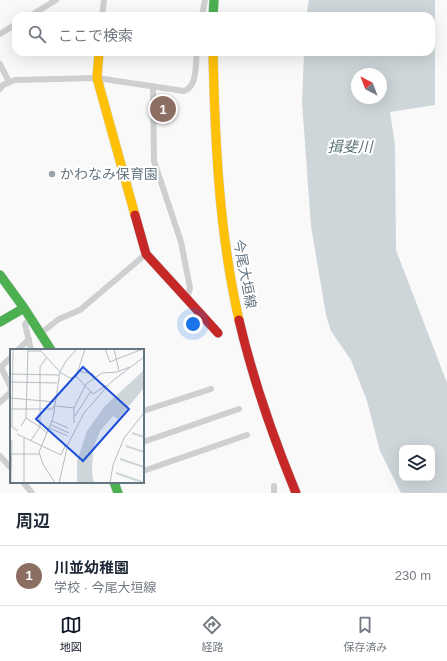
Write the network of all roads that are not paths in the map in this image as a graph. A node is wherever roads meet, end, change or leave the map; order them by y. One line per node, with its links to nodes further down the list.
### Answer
1 (56, 0): 5 (street)
2 (104, 0): 6 (street)
3 (205, 0): 7 (street)
4 (214, 0): 8 (main road)
5 (36, 12)
6 (102, 12)
7 (203, 12)
8 (213, 12)
9 (12, 26): 10 (street)
10 (0, 34)
11 (99, 56): 15 (main road)
12 (196, 56): 17 (street)
13 (213, 56): 47 (main road, 今尾大垣線)
14 (0, 64): 16 (street)
15 (97, 78): 16 (street); 17 (street); 19 (main road)
16 (9, 82): 18 (street)
17 (153, 86): 21 (street)
18 (0, 89)
19 (146, 254): 21 (main road); 26 (street)
20 (0, 275): 22 (main road)
21 (187, 299): 25 (main road)
22 (24, 308): 23 (main road); 24 (main road)
23 (31, 318): 26 (main road); 27 (street)
24 (0, 322)
25 (218, 333)
26 (41, 334): 30 (main road)
27 (29, 339): 28 (street); 29 (street)
28 (19, 349)
29 (31, 349)
30 (50, 349)
31 (10, 358): 32 (street)
32 (10, 386)
33 (211, 389): 37 (street)
34 (10, 393): 35 (street)
35 (0, 402)
36 (239, 410): 39 (street)
37 (144, 412)
38 (248, 435): 42 (street)
39 (144, 442)
40 (0, 456): 41 (street)
41 (10, 467)
42 (144, 471)
43 (24, 483): 45 (street)
44 (114, 483): 46 (main road)
45 (32, 493)
46 (118, 493)
47 (296, 493)

